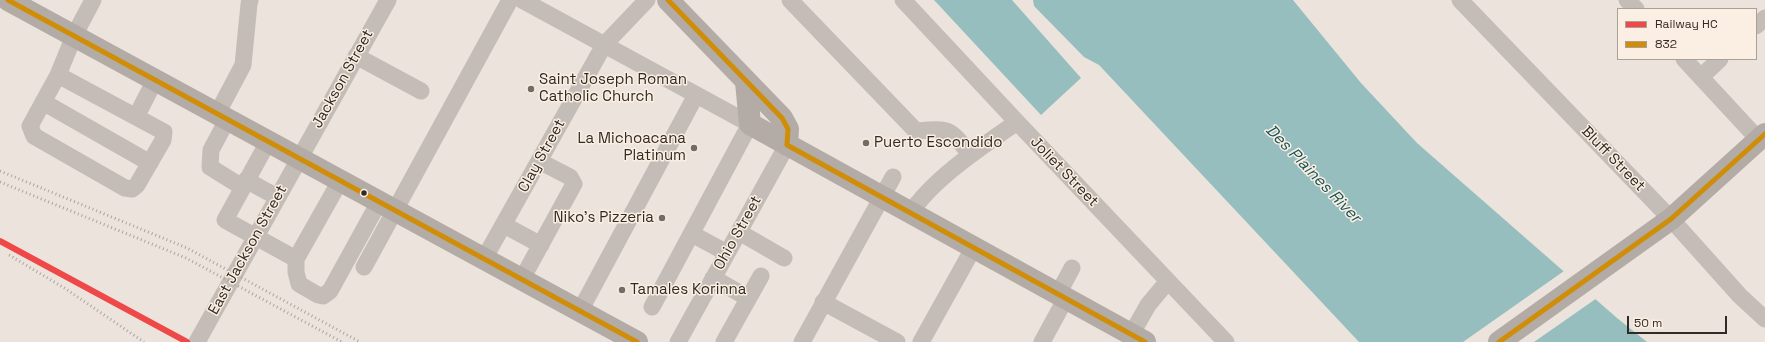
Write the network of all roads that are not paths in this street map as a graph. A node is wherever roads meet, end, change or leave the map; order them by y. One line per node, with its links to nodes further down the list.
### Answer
1 (4, 0): 14 (street)
2 (8, 0): 18 (main road)
3 (93, 0): 18 (street)
4 (250, 0): 31 (street)
5 (388, 0): 20 (street, Jackson Street)
6 (510, 0): 46 (street)
7 (522, 0): 19 (street)
8 (647, 0): 19 (street, Clay Street)
9 (668, 0): 26 (main road)
10 (790, 0): 37 (street)
11 (903, 0): 32 (street, Joliet Street)
12 (1460, 0): 48 (street, Bluff Street)
13 (1627, 0): 15 (street)
14 (0, 7)
15 (1635, 8)
16 (1765, 18): 17 (street)
17 (1757, 25)
18 (74, 36): 23 (street); 25 (main road)
19 (604, 45): 28 (street); 39 (street, Clay Street)
20 (356, 56): 27 (street); 38 (street, Jackson Street)
21 (1685, 60): 24 (street)
22 (1719, 60): 24 (street)
23 (58, 75): 29 (street); 30 (street)
24 (1701, 77): 34 (street)
25 (155, 80): 30 (street); 31 (main road)
26 (746, 82): 33 (main road); 36 (main road)
27 (421, 90)
28 (696, 95): 33 (street); 69 (street)
29 (43, 102): 40 (street); 40 (street)
30 (136, 117): 40 (street)
31 (222, 117): 35 (main road); 43 (street)
32 (1016, 122): 37 (street); 64 (street, Joliet Street)
33 (750, 124): 36 (main road); 51 (street)
34 (1762, 137): 48 (main road)
35 (268, 142): 38 (main road); 43 (street)
36 (787, 145): 45 (main road); 50 (street, Ohio Street)
37 (970, 154): 47 (street)
38 (300, 158): 42 (main road); 44 (street, East Jackson Street)
39 (539, 161): 49 (street, Clay Street); 53 (street)
40 (150, 163)
41 (893, 177): 45 (street)
42 (340, 181): 46 (main road); 57 (street)
43 (244, 184): 44 (street); 52 (street)
44 (277, 197): 52 (street, East Jackson Street)
45 (881, 197): 47 (main road); 67 (street)
46 (387, 207): 57 (street); 58 (main road); 59 (street)
47 (910, 214): 54 (main road)
48 (1670, 219): 70 (street, Bluff Street); 81 (main road)
49 (504, 225): 53 (street); 58 (street, Clay Street)
50 (739, 232): 55 (street, Ohio Street); 56 (street)
51 (692, 234): 55 (street); 68 (street)
52 (254, 236): 57 (street); 72 (street, East Jackson Street)
53 (541, 245): 63 (street)
54 (974, 247): 65 (main road); 78 (street)
55 (727, 253): 62 (street, Ohio Street)
56 (784, 258)
57 (296, 259)
58 (484, 259): 63 (main road)
59 (364, 267)
60 (1072, 268): 65 (street)
61 (761, 276): 66 (street)
62 (713, 278): 66 (street); 74 (street, Ohio Street)
63 (522, 279): 69 (main road)
64 (1168, 281): 71 (street); 80 (street, Joliet Street)
65 (1062, 296): 71 (main road); 79 (street)
66 (748, 298): 75 (street)
67 (823, 302): 76 (street); 77 (street)
68 (652, 307)
69 (580, 311): 73 (main road)
70 (1765, 319)
71 (1138, 338)
72 (197, 342)
73 (638, 342)
74 (678, 342)
75 (724, 342)
76 (802, 342)
77 (897, 342)
78 (921, 342)
79 (1042, 342)
80 (1226, 342)
81 (1499, 342)

